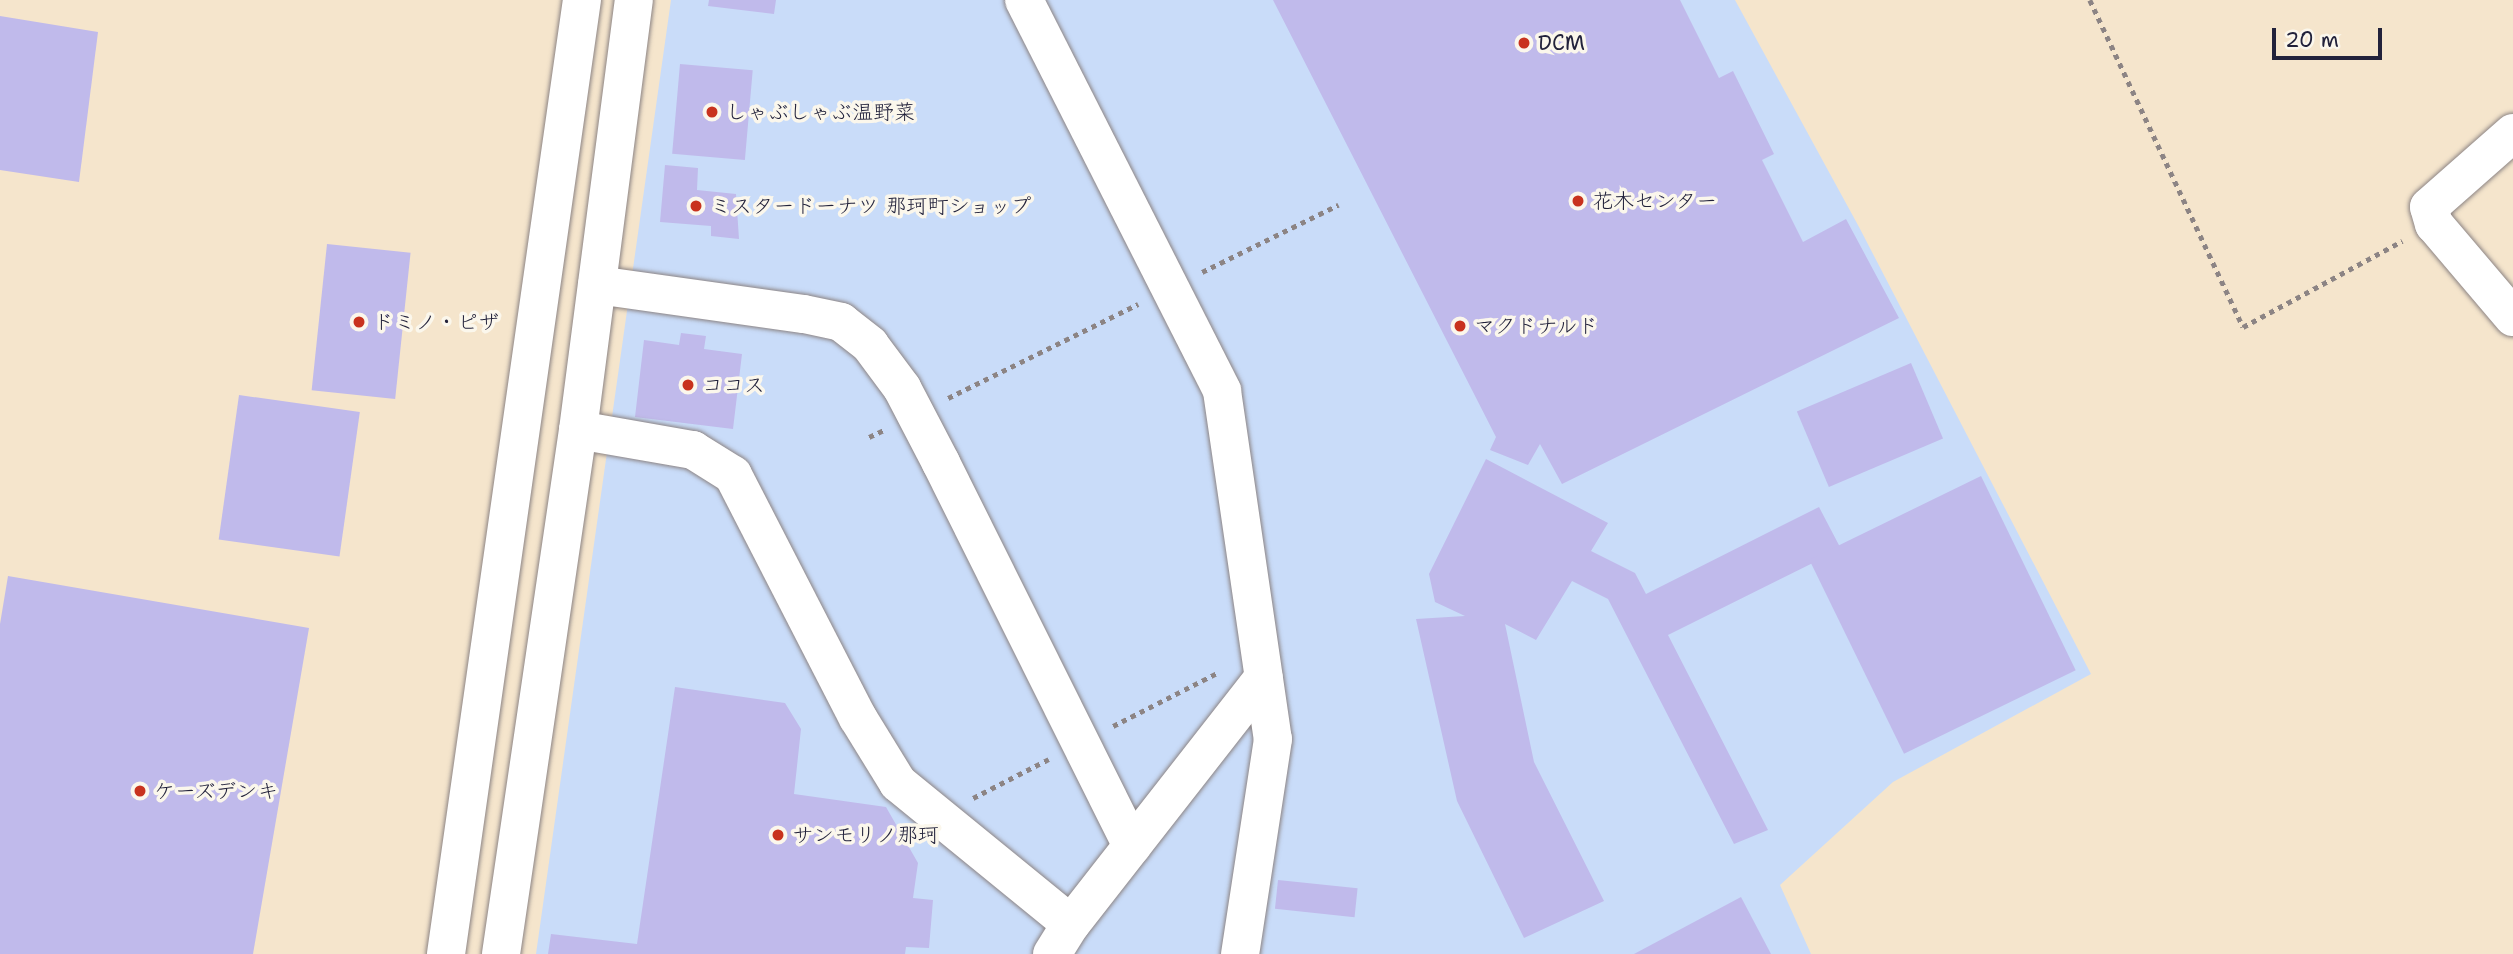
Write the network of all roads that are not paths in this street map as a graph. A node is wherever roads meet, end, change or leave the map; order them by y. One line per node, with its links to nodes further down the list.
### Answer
1 (582, 0): 11 (street)
2 (634, 0): 5 (street)
3 (1024, 0): 8 (street)
4 (2513, 132): 6 (street)
5 (597, 285): 7 (street); 9 (street)
6 (2513, 317)
7 (578, 430): 10 (street); 12 (street)
8 (1264, 677): 9 (street); 13 (street)
9 (1132, 846): 10 (street)
10 (1062, 939)
11 (446, 954)
12 (501, 954)
13 (1240, 954)

